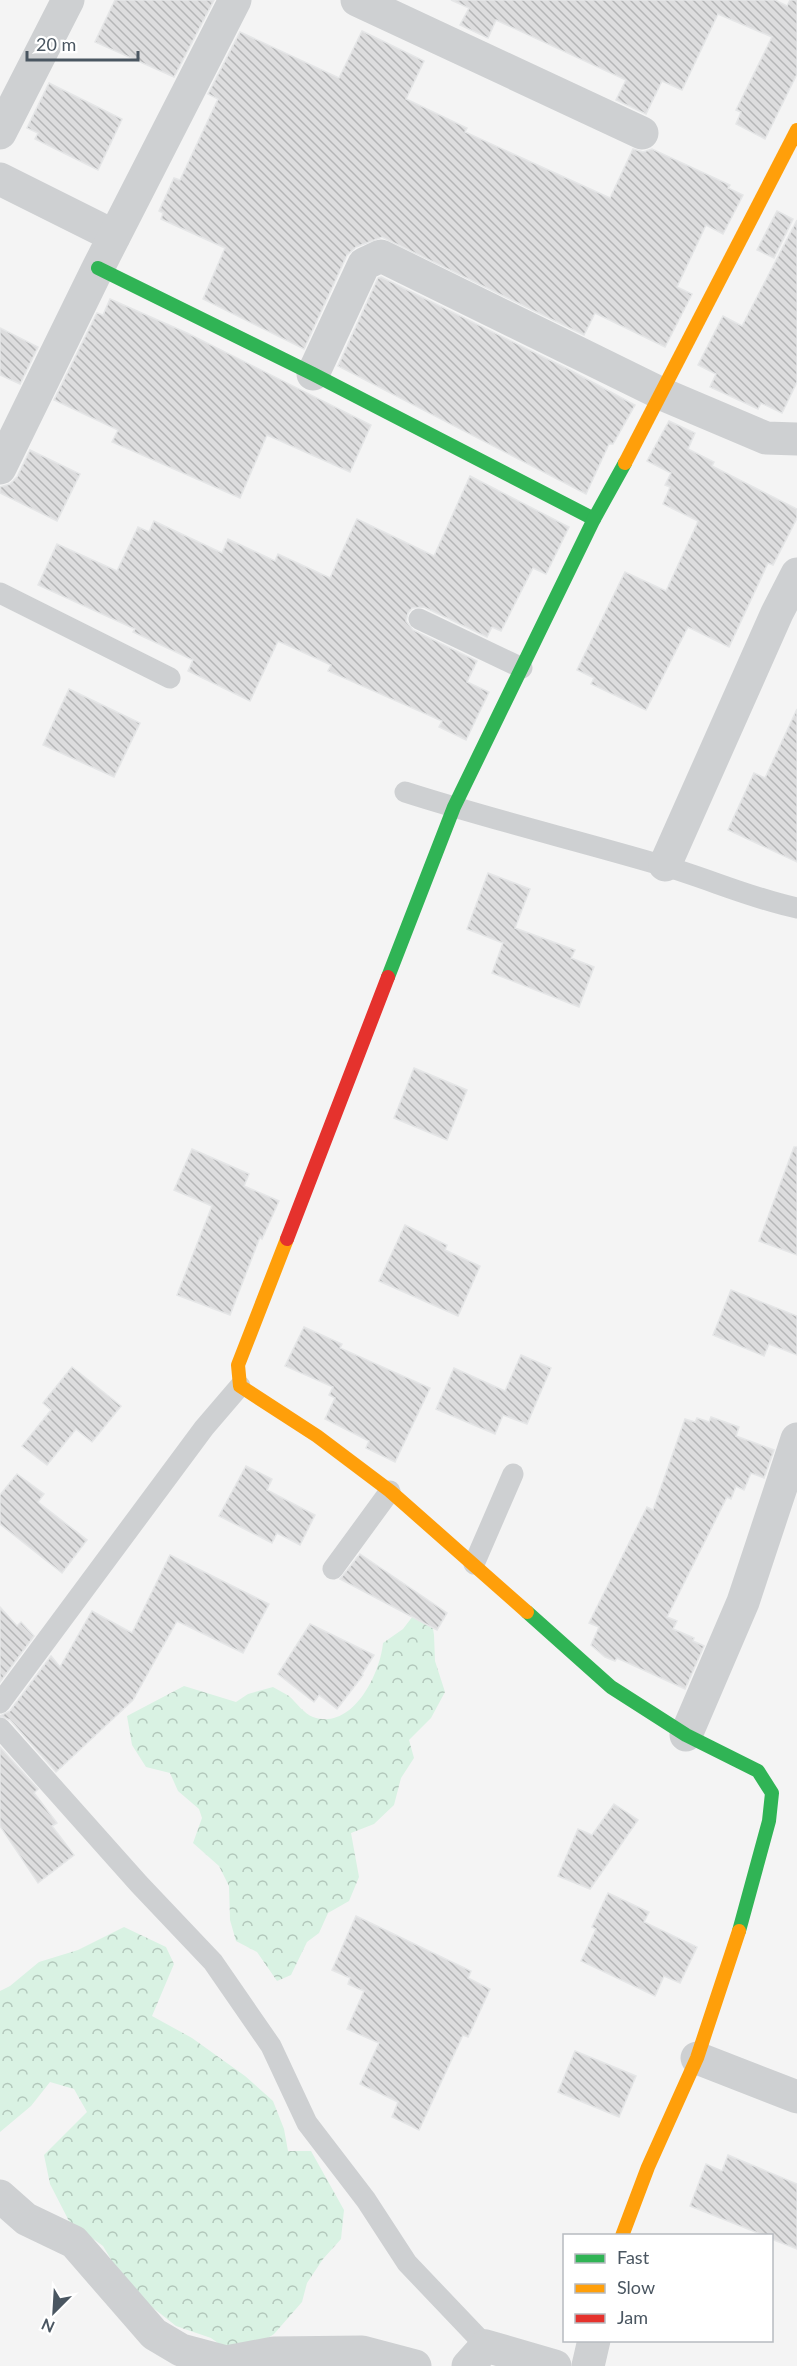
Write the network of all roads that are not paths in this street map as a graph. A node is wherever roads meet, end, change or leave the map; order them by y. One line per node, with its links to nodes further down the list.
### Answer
1 (68, 0): 5 (street)
2 (235, 0): 8 (street)
3 (357, 0): 6 (street)
4 (797, 129): 11 (street)
5 (0, 133)
6 (642, 133)
7 (0, 179): 8 (street)
8 (114, 236): 9 (street)
9 (98, 268): 10 (street); 13 (street)
10 (313, 374): 11 (street); 14 (street)
11 (662, 394): 12 (street); 14 (street)
12 (797, 439)
13 (0, 468)
14 (594, 519): 18 (street)
15 (797, 574): 22 (street)
16 (0, 593): 19 (lane)
17 (419, 619): 18 (lane)
18 (522, 668): 21 (street)
19 (170, 678)
20 (405, 792): 21 (lane)
21 (454, 807): 22 (lane); 24 (street)
22 (664, 866): 23 (lane)
23 (797, 908)
24 (240, 1386): 27 (street); 30 (lane)
25 (797, 1439): 32 (street)
26 (513, 1474): 28 (lane)
27 (390, 1491): 28 (street); 29 (lane)
28 (474, 1564): 32 (street)
29 (333, 1569)
30 (0, 1703)
31 (0, 1728): 38 (lane)
32 (686, 1735): 33 (street)
33 (697, 2058): 34 (street); 36 (street)
34 (797, 2097)
35 (0, 2196): 39 (street)
36 (622, 2234)
37 (594, 2342): 41 (street)
38 (477, 2356): 40 (street)
39 (415, 2366)
40 (555, 2366)
41 (588, 2366)

